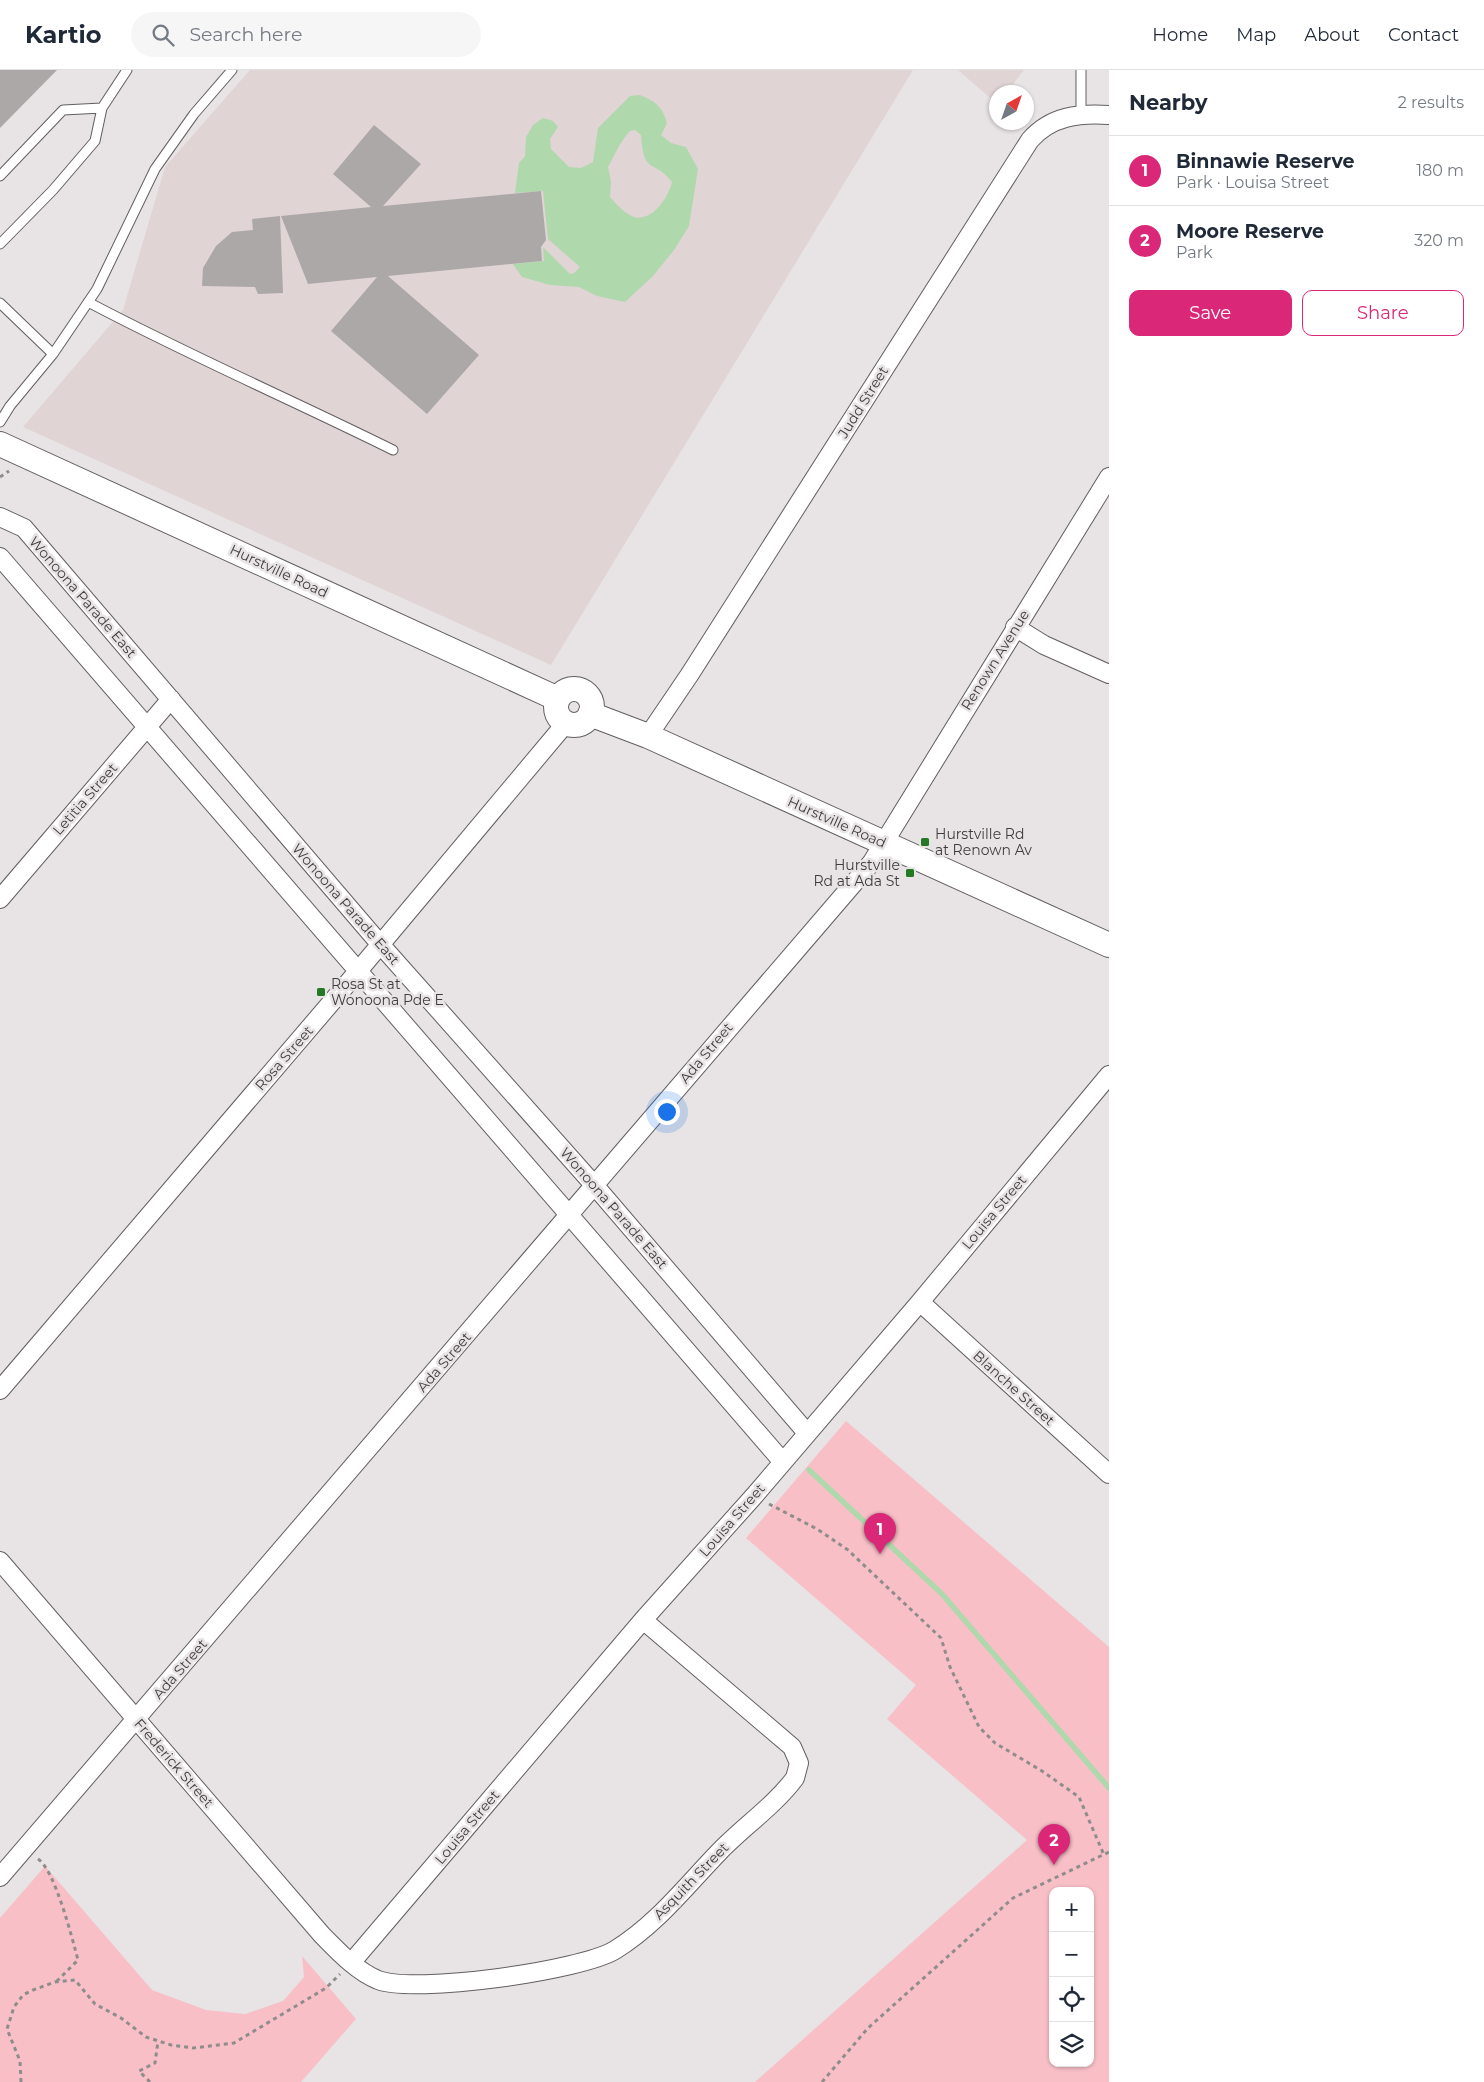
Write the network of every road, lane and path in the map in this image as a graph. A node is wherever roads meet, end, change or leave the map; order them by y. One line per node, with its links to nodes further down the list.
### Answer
1 (127, 70): 4 (lane)
2 (232, 70): 9 (lane)
3 (1081, 70): 5 (lane)
4 (102, 108): 7 (lane); 8 (lane)
5 (1081, 115): 6 (street, Judd Street); 25 (street, Judd Street)
6 (1109, 115)
7 (0, 176)
8 (0, 244)
9 (88, 302): 11 (lane); 14 (lane)
10 (0, 303): 11 (lane)
11 (53, 354): 12 (lane)
12 (0, 422)
13 (0, 444): 20 (main road, Hurstville Road)
14 (393, 450)
15 (1109, 477): 18 (street, Renown Avenue)
16 (0, 517): 21 (street, Wonoona Parade East)
17 (0, 557): 24 (street)
18 (1015, 628): 19 (street); 26 (street, Renown Avenue)
19 (1109, 674)
20 (558, 699): 22 (main road); 23 (main road)
21 (171, 700): 24 (street, Letitia Street); 28 (street, Wonoona Parade East)
22 (590, 714): 23 (main road); 25 (main road, Hurstville Road)
23 (566, 723): 28 (street, Rosa Street)
24 (146, 728): 27 (street, Letitia Street); 30 (street)
25 (648, 736): 26 (main road, Hurstville Road)
26 (882, 842): 29 (main road, Hurstville Road); 32 (street, Ada Street)
27 (0, 899)
28 (380, 944): 30 (street, Rosa Street); 32 (street, Wonoona Parade East)
29 (1109, 945)
30 (359, 970): 33 (street); 35 (street, Rosa Street)
31 (1109, 1075): 34 (street, Louisa Street)
32 (596, 1186): 33 (street, Ada Street); 36 (street, Wonoona Parade East)
33 (570, 1215): 37 (street); 42 (street, Ada Street)
34 (920, 1302): 36 (street, Louisa Street); 38 (street, Blanche Street)
35 (0, 1390)
36 (807, 1433): 37 (street, Louisa Street)
37 (782, 1461): 39 (street, Louisa Street)
38 (1109, 1474)
39 (754, 1496): 41 (street, Louisa Street); 45 (path)
40 (0, 1561): 42 (street, Frederick Street)
41 (643, 1620): 47 (street, Louisa Street); 47 (street, Asquith Street)
42 (136, 1719): 43 (street, Ada Street); 47 (street, Frederick Street)
43 (23, 1850): 46 (street, Ada Street); 48 (path)
44 (1109, 1852): 45 (path)
45 (1104, 1855): 52 (path)
46 (0, 1877)
47 (351, 1963): 49 (path)
48 (55, 1982): 49 (path); 50 (path)
49 (158, 2041): 51 (path)
50 (22, 2082)
51 (150, 2082)
52 (822, 2082)

